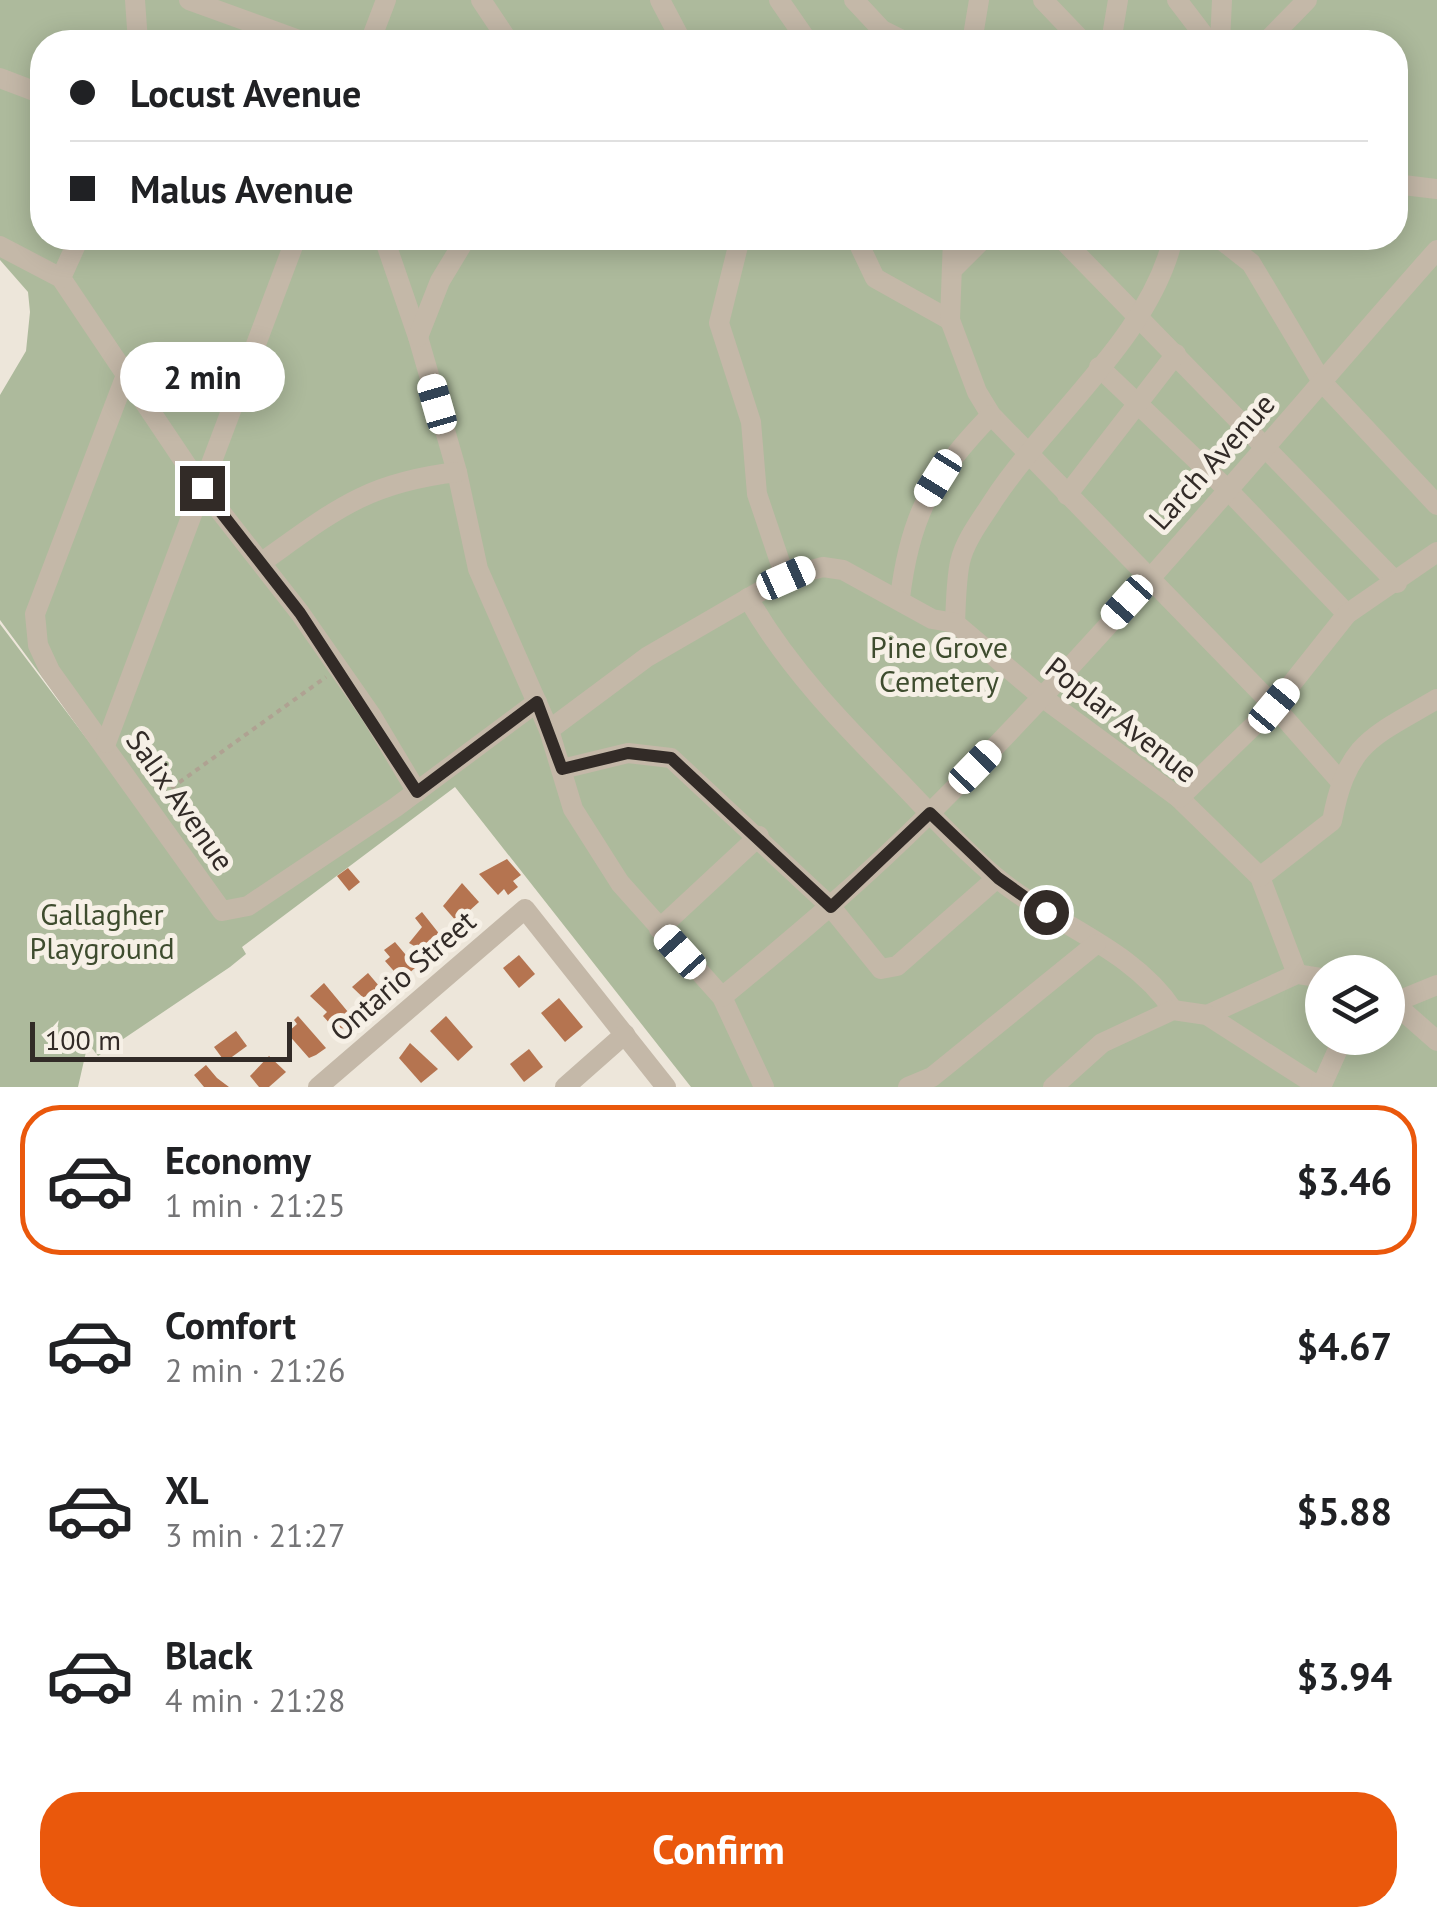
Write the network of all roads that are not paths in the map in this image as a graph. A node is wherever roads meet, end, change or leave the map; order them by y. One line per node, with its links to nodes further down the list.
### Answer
1 (136, 0): 15 (street)
2 (189, 0): 14 (street)
3 (386, 0): 17 (street)
4 (481, 0): 18 (street)
5 (660, 0): 19 (street)
6 (779, 0): 20 (street)
7 (854, 0): 21 (street)
8 (979, 0): 22 (street)
9 (1042, 0): 23 (street)
10 (1118, 0): 24 (street)
11 (1177, 0): 25 (street)
12 (1222, 0): 26 (street)
13 (1306, 0): 27 (street)
14 (224, 6): 16 (street)
15 (137, 30)
16 (277, 30)
17 (375, 30)
18 (501, 30)
19 (676, 30)
20 (800, 30)
21 (882, 30)
22 (974, 30)
23 (1071, 30)
24 (1113, 30)
25 (1200, 30)
26 (1221, 30)
27 (1277, 30)
28 (0, 78): 29 (street)
29 (30, 89)
30 (1408, 186): 31 (street)
31 (1437, 190)
32 (0, 246): 46 (street)
33 (74, 250): 46 (street)
34 (291, 250): 59 (street)
35 (388, 250): 49 (street)
36 (459, 250): 49 (street)
37 (737, 250): 66 (street)
38 (861, 250): 48 (street)
39 (954, 250): 45 (street)
40 (972, 250): 45 (street)
41 (1073, 250): 47 (street)
42 (1170, 250): 47 (street)
43 (1234, 250): 53 (street)
44 (1437, 250): 53 (street, Larch Avenue)
45 (955, 267): 48 (street)
46 (61, 278): 52 (street)
47 (1138, 318): 50 (street); 51 (street)
48 (950, 320): 55 (street)
49 (418, 337): 58 (street)
50 (1176, 354): 54 (street); 56 (street)
51 (1098, 367): 54 (street); 57 (street)
52 (126, 375): 59 (street); 77 (street, Salix Avenue)
53 (1322, 382): 56 (street, Larch Avenue); 62 (street)
54 (1138, 404): 60 (street); 61 (street)
55 (991, 415): 57 (street); 69 (street)
56 (1266, 444): 60 (street, Larch Avenue); 67 (street)
57 (1026, 454): 61 (street); 71 (street)
58 (456, 472): 64 (street); 74 (street)
59 (202, 488): 64 (street); 77 (street)
60 (1228, 490): 65 (street, Larch Avenue); 70 (street)
61 (1067, 495): 65 (street)
62 (1437, 505)
63 (1437, 552): 67 (street)
64 (262, 562): 80 (street)
65 (1150, 577): 72 (street, Larch Avenue); 75 (street)
66 (786, 578): 68 (street, Poplar Avenue); 69 (street, Poplar Avenue)
67 (1397, 583): 70 (street)
68 (748, 598): 76 (street, Poplar Avenue); 82 (street)
69 (900, 598): 71 (street, Poplar Avenue)
70 (1347, 614): 75 (street)
71 (955, 623): 72 (street, Poplar Avenue)
72 (1042, 697): 81 (street, Poplar Avenue); 82 (street, Larch Avenue)
73 (1437, 699): 79 (street)
74 (537, 702): 76 (street); 80 (street, Salix Avenue)
75 (1274, 706): 79 (street); 81 (street)
76 (549, 730): 78 (street)
77 (106, 744): 80 (street, Salix Avenue)
78 (562, 769): 83 (street); 87 (street)
79 (1340, 782): 84 (street)
80 (417, 792)
81 (1178, 798): 84 (street, Poplar Avenue)
82 (930, 813): 85 (street); 86 (street, Larch Avenue)
83 (759, 836): 86 (street); 87 (street)
84 (1260, 876): 89 (street, Poplar Avenue)
85 (998, 878): 86 (street); 88 (street)
86 (831, 907): 92 (street, Larch Avenue)
87 (659, 928): 92 (street)
88 (1096, 944): 94 (street); 104 (street)
89 (1298, 974): 90 (street); 95 (street)
90 (1305, 975)
91 (1437, 985): 93 (street)
92 (722, 998): 103 (street)
93 (1405, 999)
94 (1173, 1010): 95 (street); 105 (street)
95 (1207, 1015): 106 (street)
96 (1405, 1016): 98 (street)
97 (625, 1034): 100 (street, Ontario Street); 101 (street); 102 (street)
98 (1437, 1042)
99 (1334, 1055): 106 (street)
100 (318, 1087)
101 (565, 1087)
102 (666, 1087)
103 (764, 1087)
104 (908, 1087)
105 (1053, 1087)
106 (1320, 1087)

